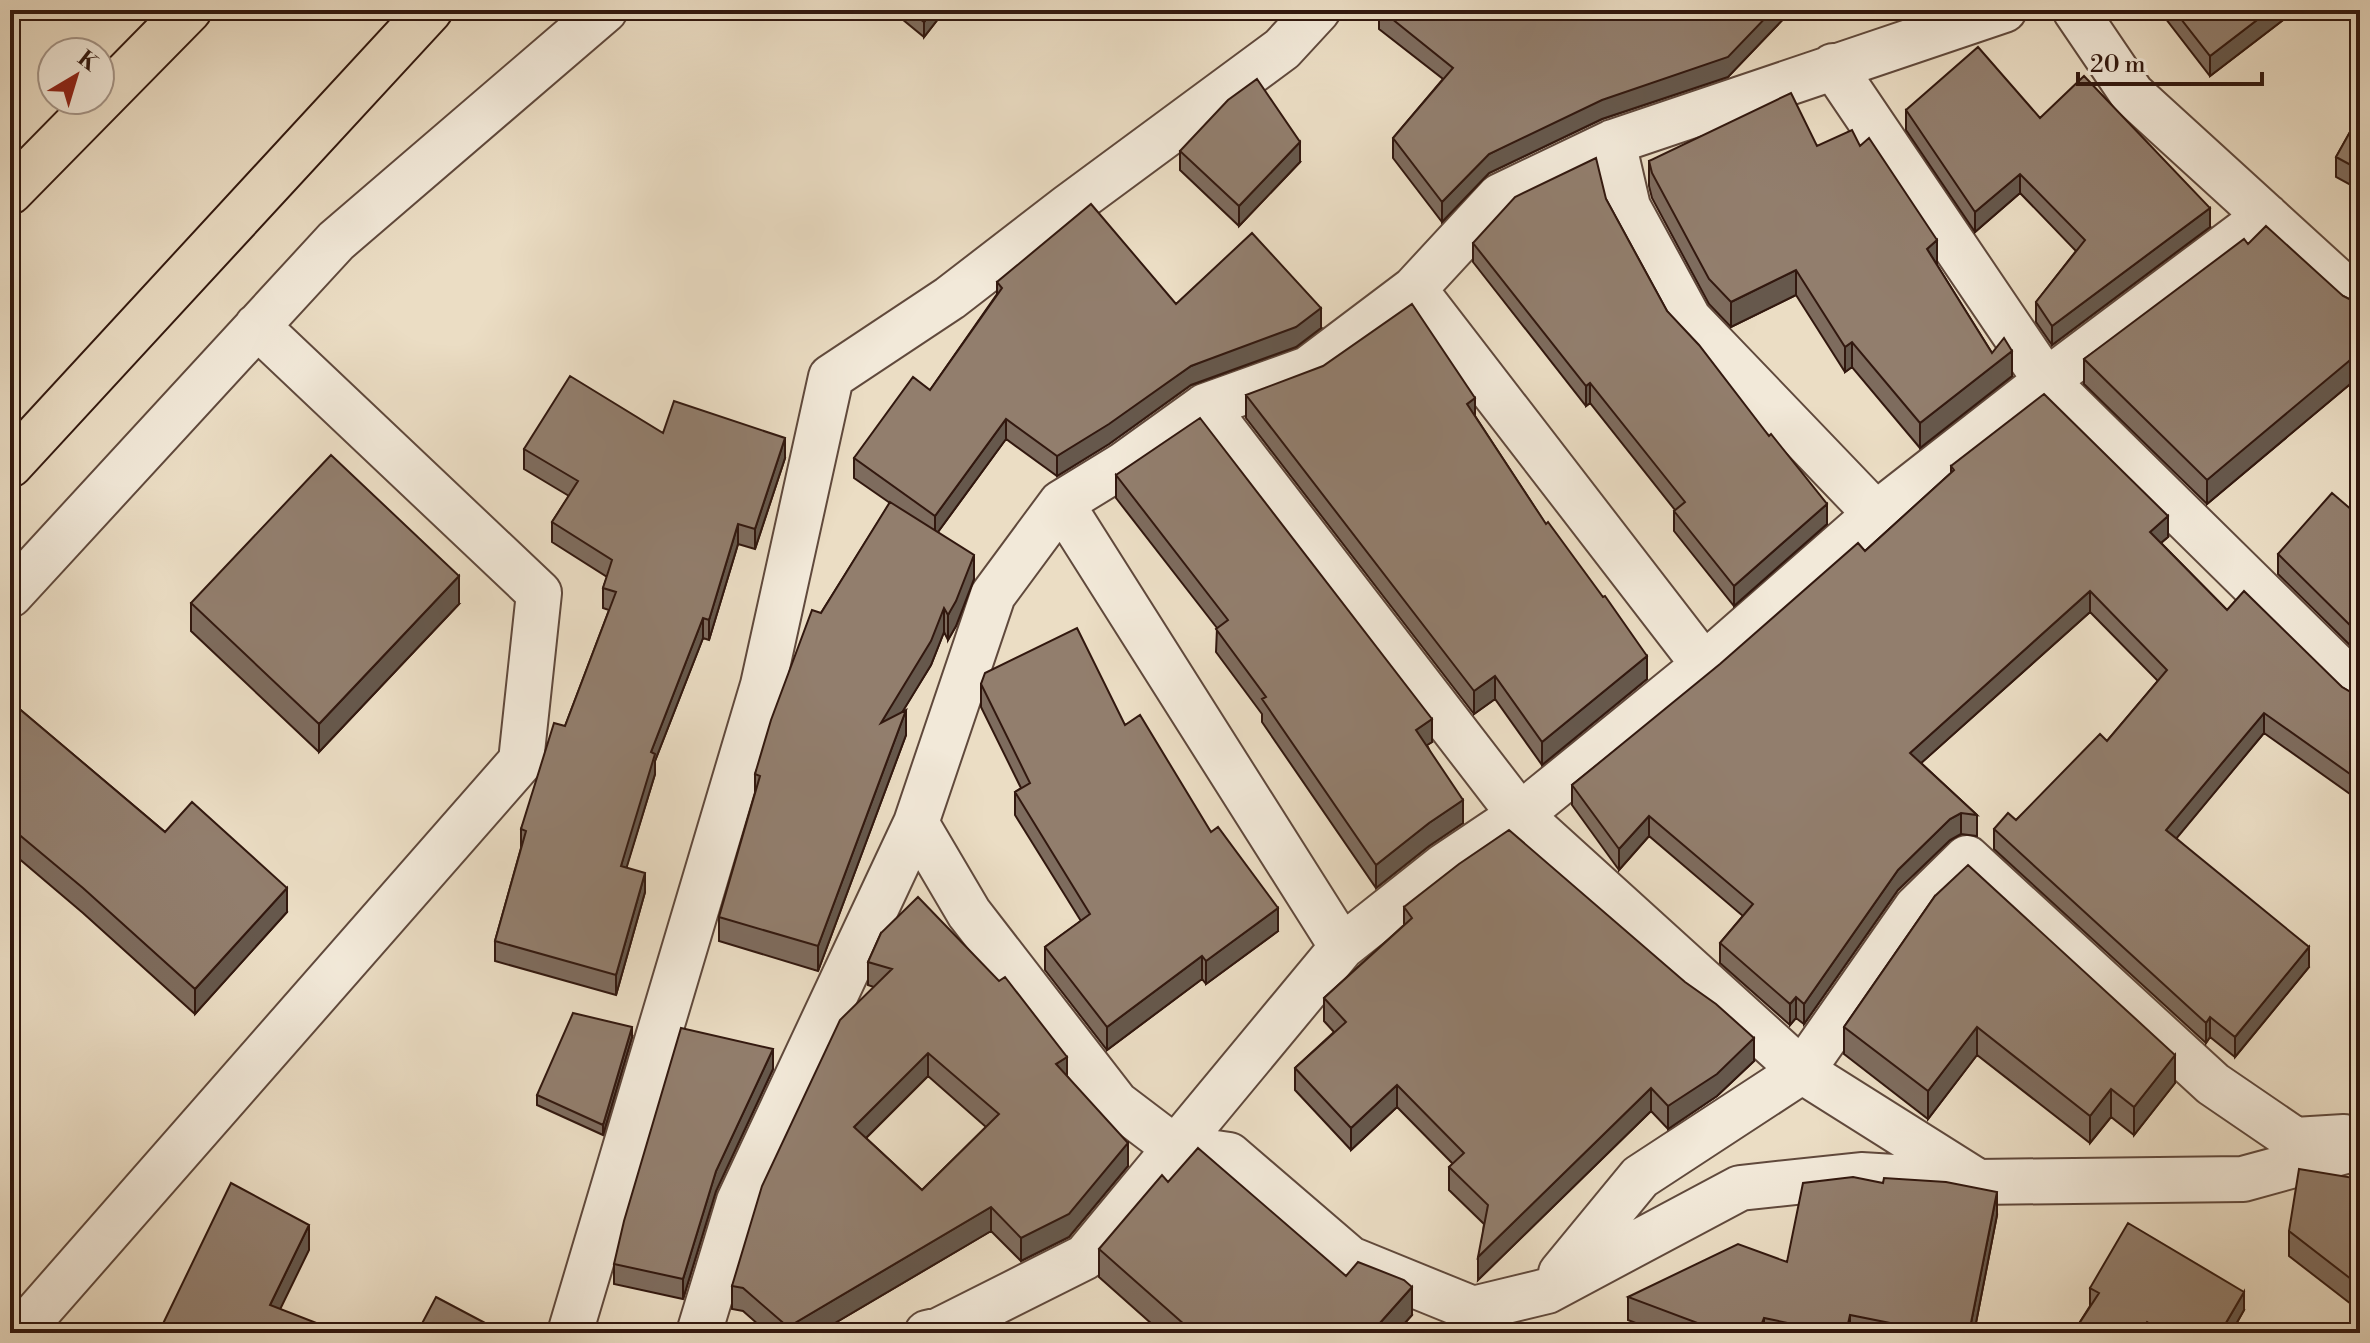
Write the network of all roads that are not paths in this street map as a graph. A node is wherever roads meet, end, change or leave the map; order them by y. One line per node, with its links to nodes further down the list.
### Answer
1 (189, 10): 9 (main road)
2 (430, 10): 16 (main road)
3 (605, 10): 13 (street)
4 (1318, 10): 32 (street)
5 (2004, 10): 7 (street)
6 (2075, 10): 10 (street)
7 (1833, 66): 8 (street); 14 (street)
8 (1613, 142): 11 (street); 18 (street)
9 (10, 192)
10 (2266, 216): 12 (street); 14 (street)
11 (1414, 289): 15 (street); 20 (street)
12 (2360, 302)
13 (257, 326): 19 (street); 31 (street)
14 (2046, 381): 18 (street); 21 (street)
15 (1205, 406): 17 (street); 22 (street)
16 (10, 465)
17 (1061, 503): 23 (street); 24 (street)
18 (1876, 514): 20 (street)
19 (10, 595)
20 (1704, 665): 22 (street)
21 (2360, 690)
22 (1520, 815): 24 (street); 25 (street)
23 (916, 823): 27 (street); 33 (street)
24 (1342, 947): 27 (street)
25 (1802, 1071): 26 (street); 29 (street); 30 (street)
26 (2360, 1136)
27 (1174, 1147): 30 (street); 34 (street)
28 (2360, 1147): 29 (street)
29 (1977, 1182): 30 (street)
30 (1547, 1291)
31 (15, 1333)
32 (570, 1333)
33 (699, 1333)
34 (927, 1333)

